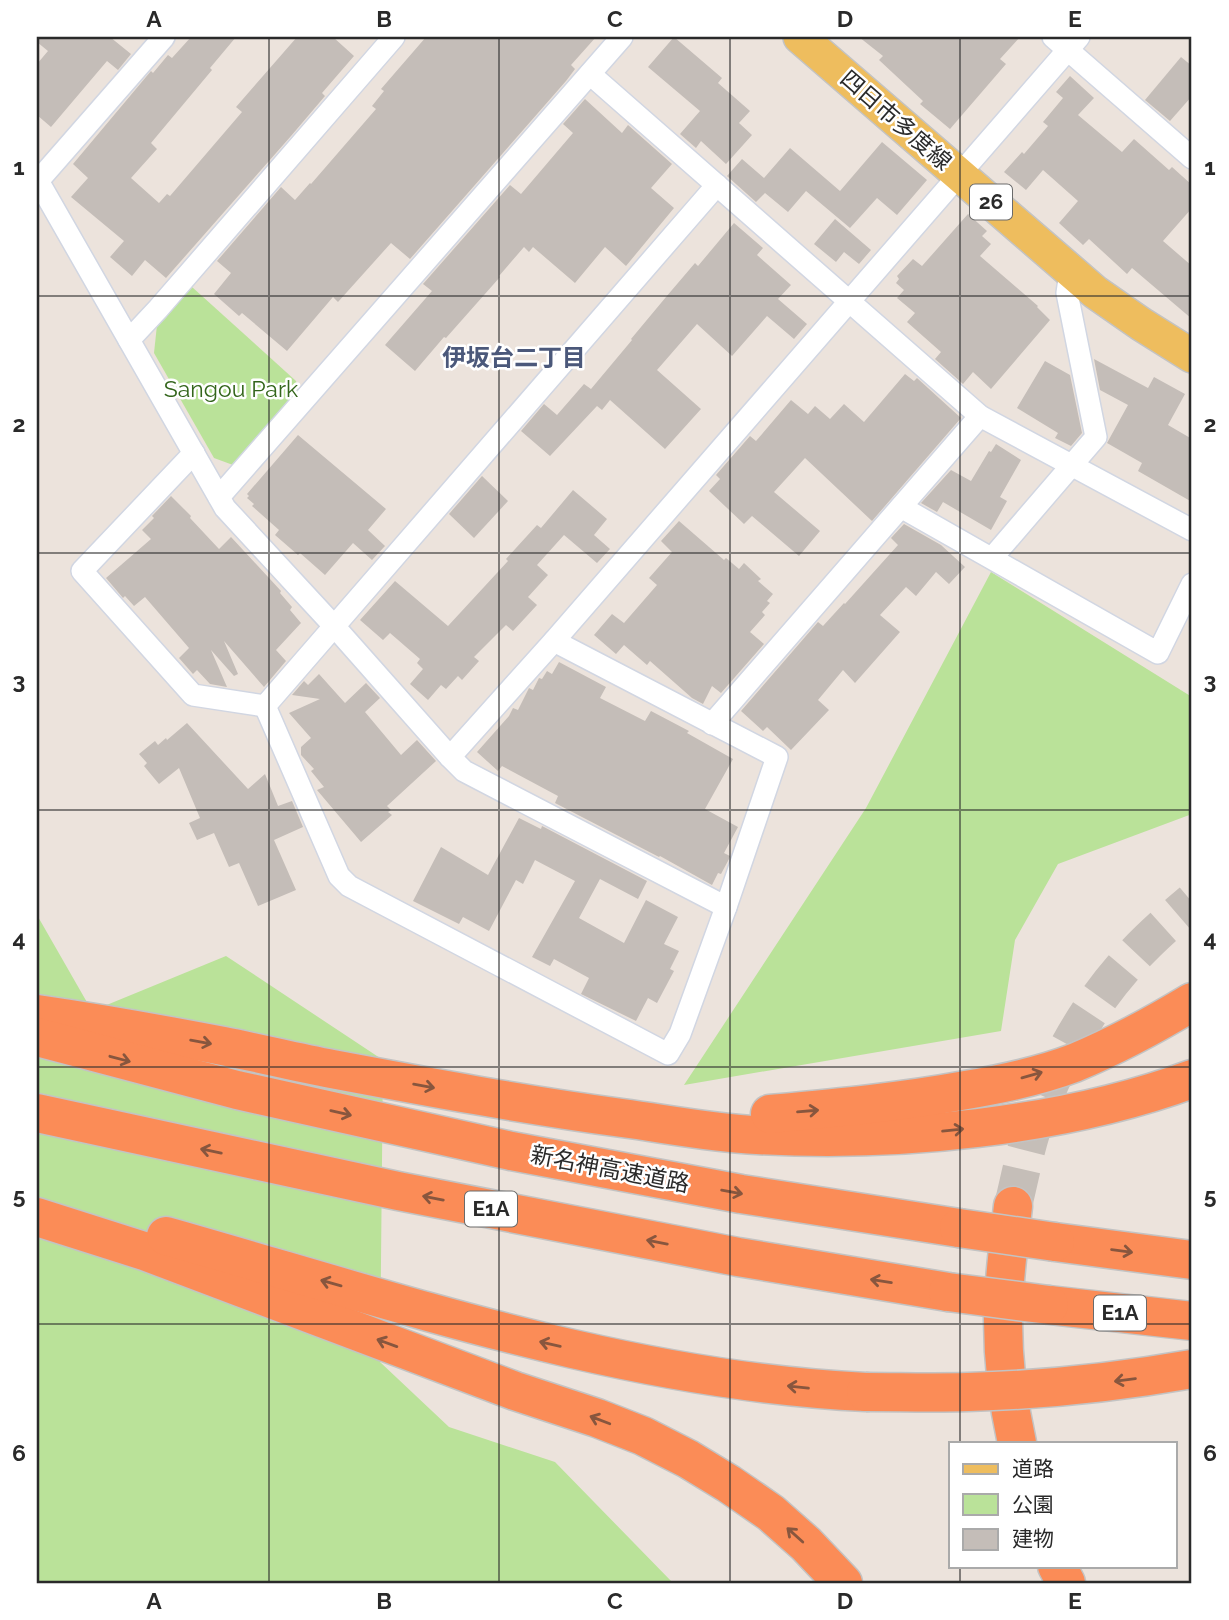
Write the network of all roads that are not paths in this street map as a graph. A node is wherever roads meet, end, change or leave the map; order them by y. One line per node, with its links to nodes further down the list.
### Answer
1 (164, 37): 9 (street)
2 (394, 37): 13 (street)
3 (622, 37): 6 (street)
4 (800, 37): 8 (main road, 四日市多度線 / 26)
5 (1066, 41): 7 (street); 8 (street)
6 (590, 74): 10 (street); 18 (street)
7 (1192, 158)
8 (959, 174): 11 (main road, 四日市多度線 / 26); 12 (street)
9 (37, 180): 13 (street)
10 (717, 185): 12 (street); 23 (street)
11 (1070, 272): 14 (main road, 四日市多度線 / 26); 17 (street)
12 (849, 302): 15 (street); 24 (street)
13 (129, 340): 16 (street)
14 (1192, 356)
15 (980, 416): 17 (street); 19 (street)
16 (194, 453): 18 (street); 25 (street)
17 (1072, 466): 20 (street); 21 (street)
18 (219, 497): 23 (street)
19 (901, 507): 21 (street); 26 (street)
20 (1192, 530)
21 (992, 558): 22 (street)
22 (1192, 584)
23 (334, 626): 25 (street); 27 (street)
24 (554, 641): 26 (street); 27 (street)
25 (265, 706): 28 (street)
26 (712, 724): 28 (street)
27 (450, 757): 28 (street)
28 (726, 907)
29 (1192, 1002): 34 (highway, one-way to 29)
30 (37, 1014): 34 (highway, one-way to 34)
31 (37, 1037): 38 (highway, 新名神高速道路, one-way to 38, bridge)
32 (1192, 1079): 34 (highway, one-way to 32)
33 (37, 1113): 39 (highway, E1A, one-way to 33, bridge)
34 (617, 1118)
35 (37, 1199): 40 (highway, one-way to 35, bridge)
36 (1013, 1206): 41 (highway)
37 (37, 1217): 42 (highway, one-way to 37)
38 (1192, 1260)
39 (1192, 1321)
40 (1192, 1369)
41 (1017, 1442)
42 (843, 1583)

